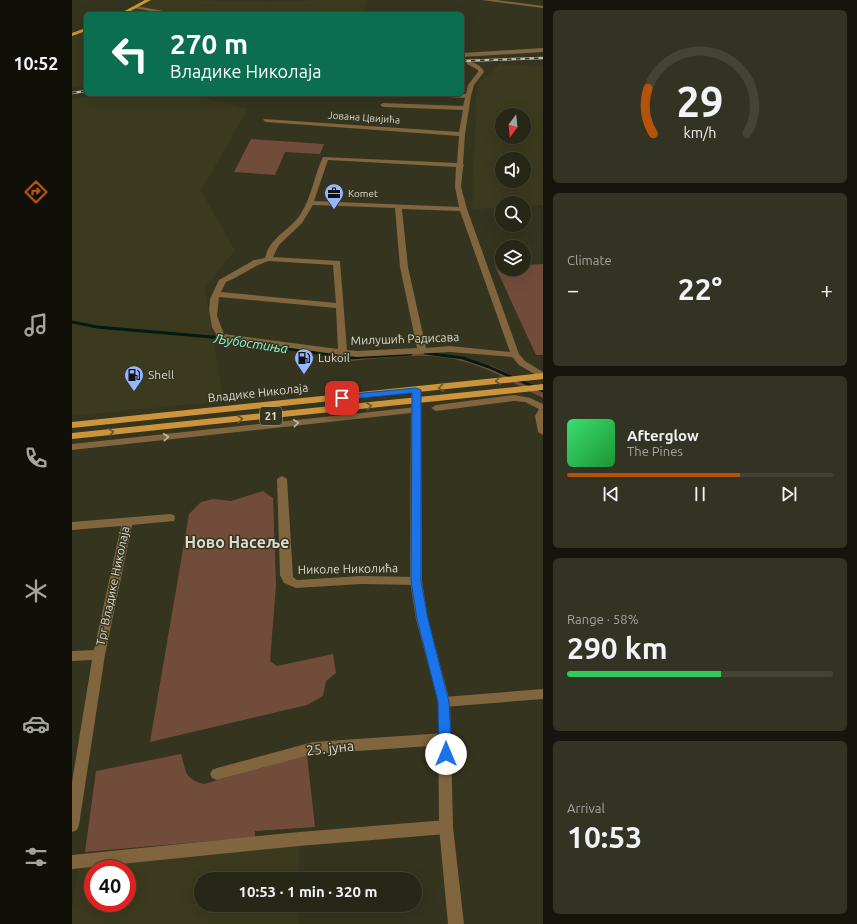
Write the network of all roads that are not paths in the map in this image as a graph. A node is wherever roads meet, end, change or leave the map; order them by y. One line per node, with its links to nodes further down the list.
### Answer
1 (149, 0): 3 (main road)
2 (484, 0): 4 (street)
3 (136, 7): 5 (main road); 6 (street)
4 (543, 7)
5 (125, 12)
6 (164, 12)
7 (84, 30): 8 (main road)
8 (72, 34)
9 (543, 50): 10 (street)
10 (466, 59): 12 (street)
11 (464, 96): 12 (street)
12 (468, 96): 14 (street)
13 (383, 105): 14 (street)
14 (466, 108): 16 (street)
15 (266, 120): 16 (street, Јована Цвијића)
16 (462, 134): 17 (street)
17 (461, 165): 18 (street); 20 (street)
18 (311, 203): 19 (street); 21 (street)
19 (398, 206): 20 (street); 24 (street)
20 (463, 209): 26 (street)
21 (269, 259): 22 (street); 23 (street, Милушић Радисава)
22 (216, 294): 23 (street); 25 (street, Милушић Радисава)
23 (340, 306): 25 (street, Милушић Радисава)
24 (422, 349): 25 (street, Милушић Радисава); 26 (street, Милушић Радисава)
25 (344, 352)
26 (515, 355): 27 (street)
27 (543, 376): 29 (main road, Владике Николаја / 21, one-way to 29)
28 (543, 387): 29 (main road, Владике Николаја / 21)
29 (417, 400): 32 (main road, Владике Николаја / 21); 34 (main road, Владике Николаја / 21, one-way to 29); 35 (street, one-way to 29); 40 (street)
30 (436, 408): 31 (street)
31 (543, 408): 33 (street)
32 (72, 425)
33 (543, 432)
34 (72, 436)
35 (72, 447)
36 (282, 479): 40 (street, Николе Николића)
37 (170, 518): 38 (street)
38 (127, 521): 39 (street, Трг Владике Николаја); 42 (street, Трг Владике Николаја)
39 (72, 526)
40 (416, 581): 44 (street)
41 (72, 656): 42 (street, Трг Владике Николаја)
42 (99, 656): 46 (street)
43 (543, 694): 44 (street)
44 (444, 702): 45 (street)
45 (446, 739): 47 (street, 25. јуна); 49 (street)
46 (76, 773): 48 (street)
47 (217, 774)
48 (72, 825)
49 (446, 827): 50 (street); 51 (street)
50 (72, 862)
51 (456, 924)

